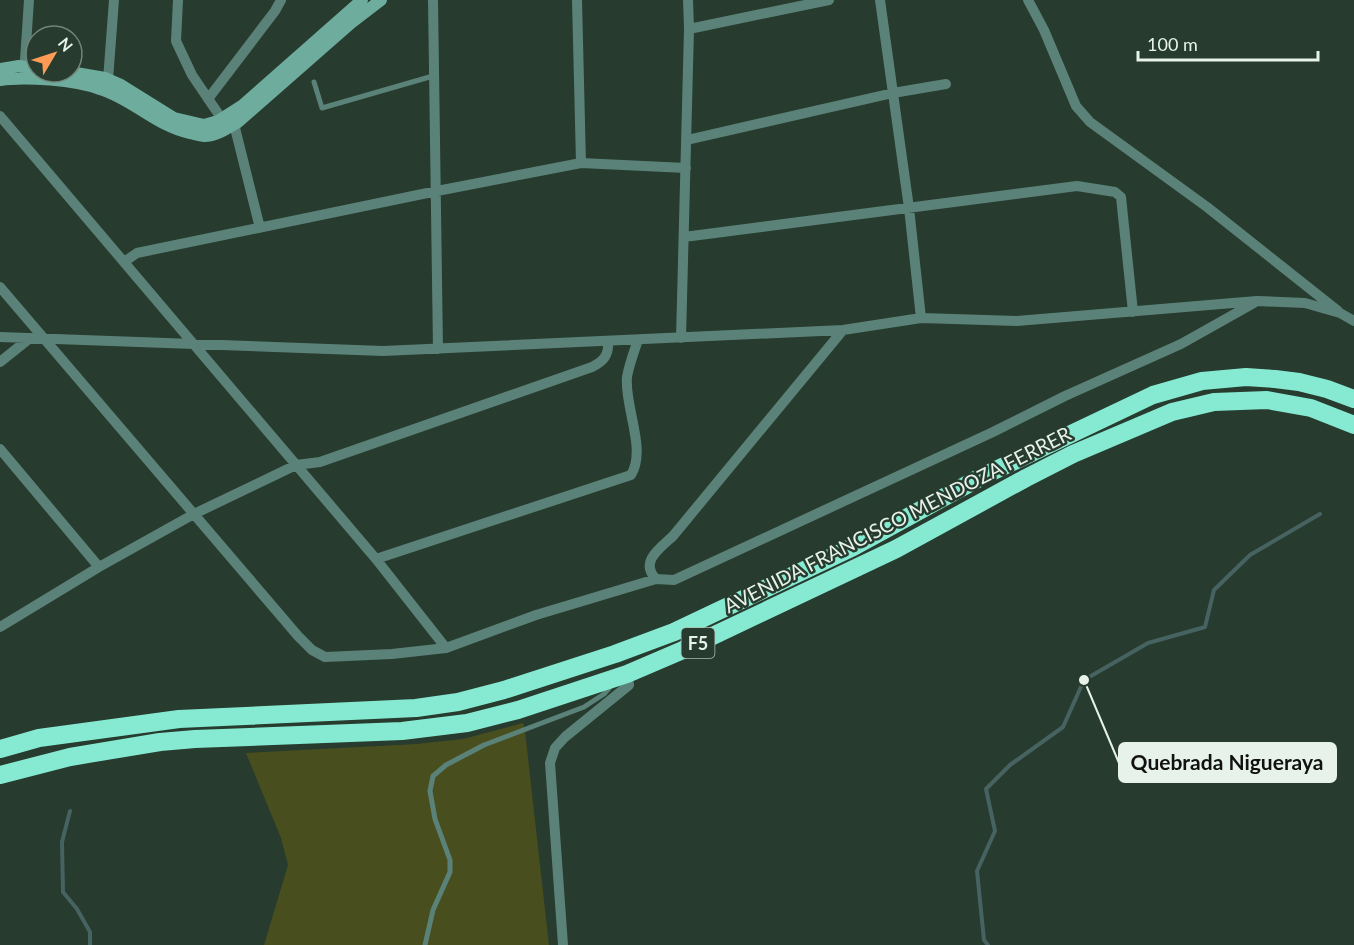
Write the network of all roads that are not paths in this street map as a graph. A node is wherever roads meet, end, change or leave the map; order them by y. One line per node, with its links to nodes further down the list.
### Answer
1 (28, 0): 13 (street)
2 (114, 0): 21 (street)
3 (178, 0): 26 (street)
4 (281, 0): 26 (street)
5 (362, 0): 28 (street)
6 (381, 0): 29 (street)
7 (433, 0): 19 (street)
8 (577, 0): 31 (street)
9 (688, 0): 14 (street)
10 (829, 0): 14 (street)
11 (880, 0): 25 (street)
12 (1028, 0): 41 (street)
13 (28, 24)
14 (689, 29): 30 (street)
15 (0, 69): 16 (street)
16 (24, 71)
17 (24, 72): 20 (street)
18 (84, 74): 21 (street)
19 (435, 76): 22 (lane); 33 (street)
20 (0, 80)
21 (108, 80): 28 (street)
22 (314, 82)
23 (81, 84): 29 (street)
24 (946, 84): 25 (street)
25 (893, 93): 30 (street); 34 (street)
26 (208, 99): 28 (street)
27 (0, 116): 37 (street)
28 (222, 119): 29 (street)
29 (234, 124): 35 (street)
30 (687, 140): 32 (street)
31 (581, 163): 32 (street); 33 (street)
32 (686, 168): 36 (street)
33 (437, 191): 35 (street); 52 (street)
34 (909, 208): 36 (street); 40 (street); 42 (street)
35 (261, 228): 37 (street)
36 (684, 237): 48 (street)
37 (124, 262): 51 (street)
38 (0, 288): 47 (street)
39 (1257, 301): 40 (street); 41 (street); 63 (street)
40 (1133, 312): 42 (street)
41 (1340, 313): 43 (street)
42 (921, 318): 44 (street)
43 (1354, 321)
44 (843, 330): 48 (street); 63 (street)
45 (0, 337): 46 (street)
46 (30, 338): 47 (street); 53 (street)
47 (42, 338): 51 (street); 60 (street)
48 (681, 338): 49 (street)
49 (638, 340): 50 (street); 61 (street)
50 (609, 341): 52 (street); 59 (street)
51 (194, 343): 52 (street); 59 (street)
52 (438, 349)
53 (0, 362)
54 (1354, 399): 56 (highway, AVENIDA FRANCISCO MENDOZA FERRER / F5)
55 (1354, 425): 58 (highway, AVENIDA FRANCISCO MENDOZA FERRER / F5)
56 (1064, 436): 58 (highway); 66 (highway, AVENIDA FRANCISCO MENDOZA FERRER / F5)
57 (0, 449): 62 (street)
58 (1073, 454): 67 (highway, AVENIDA FRANCISCO MENDOZA FERRER / F5)
59 (296, 465): 60 (street); 61 (street)
60 (194, 514): 62 (street); 65 (street)
61 (376, 559): 65 (street)
62 (99, 567): 64 (street)
63 (656, 579): 65 (street)
64 (0, 627)
65 (446, 648)
66 (615, 654): 67 (highway); 68 (highway, AVENIDA FRANCISCO MENDOZA FERRER / F5)
67 (619, 676): 69 (highway, AVENIDA FRANCISCO MENDOZA FERRER / F5); 70 (lane); 71 (street)
68 (0, 749)
69 (0, 776)
70 (425, 945)
71 (563, 945)

